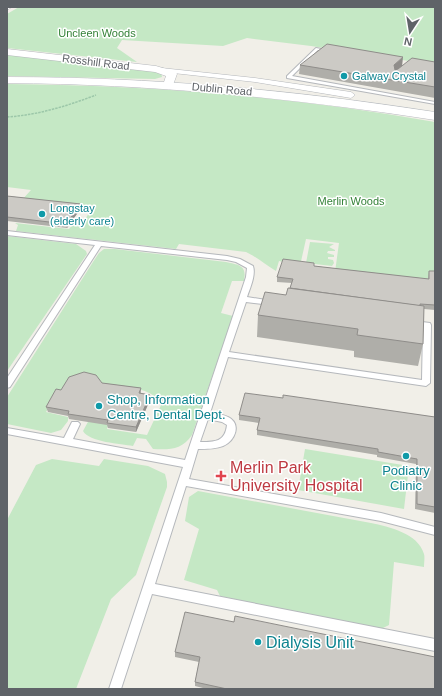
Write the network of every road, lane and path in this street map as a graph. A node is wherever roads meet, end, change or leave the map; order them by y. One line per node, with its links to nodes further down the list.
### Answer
1 (7, 52): 3 (street, Rosshill Road)
2 (332, 52): 8 (lane)
3 (164, 70): 5 (street); 7 (street)
4 (7, 80): 5 (main road, Dublin Road)
5 (168, 85): 9 (main road, Dublin Road)
6 (98, 95): 10 (path)
7 (351, 95)
8 (435, 103)
9 (435, 116)
10 (7, 117)
11 (7, 233): 12 (lane)
12 (99, 244): 13 (lane); 17 (lane)
13 (243, 299): 14 (lane); 16 (lane)
14 (281, 305)
15 (404, 321): 16 (lane)
16 (225, 354): 18 (lane)
17 (7, 385)
18 (205, 415): 22 (lane); 22 (lane)
19 (75, 424): 21 (lane)
20 (7, 431): 21 (lane)
21 (67, 442): 23 (lane)
22 (195, 446): 23 (lane)
23 (189, 464): 24 (lane)
24 (183, 482): 25 (lane); 26 (lane)
25 (435, 531)
26 (148, 588): 27 (lane); 28 (lane)
27 (435, 645)
28 (115, 689)

